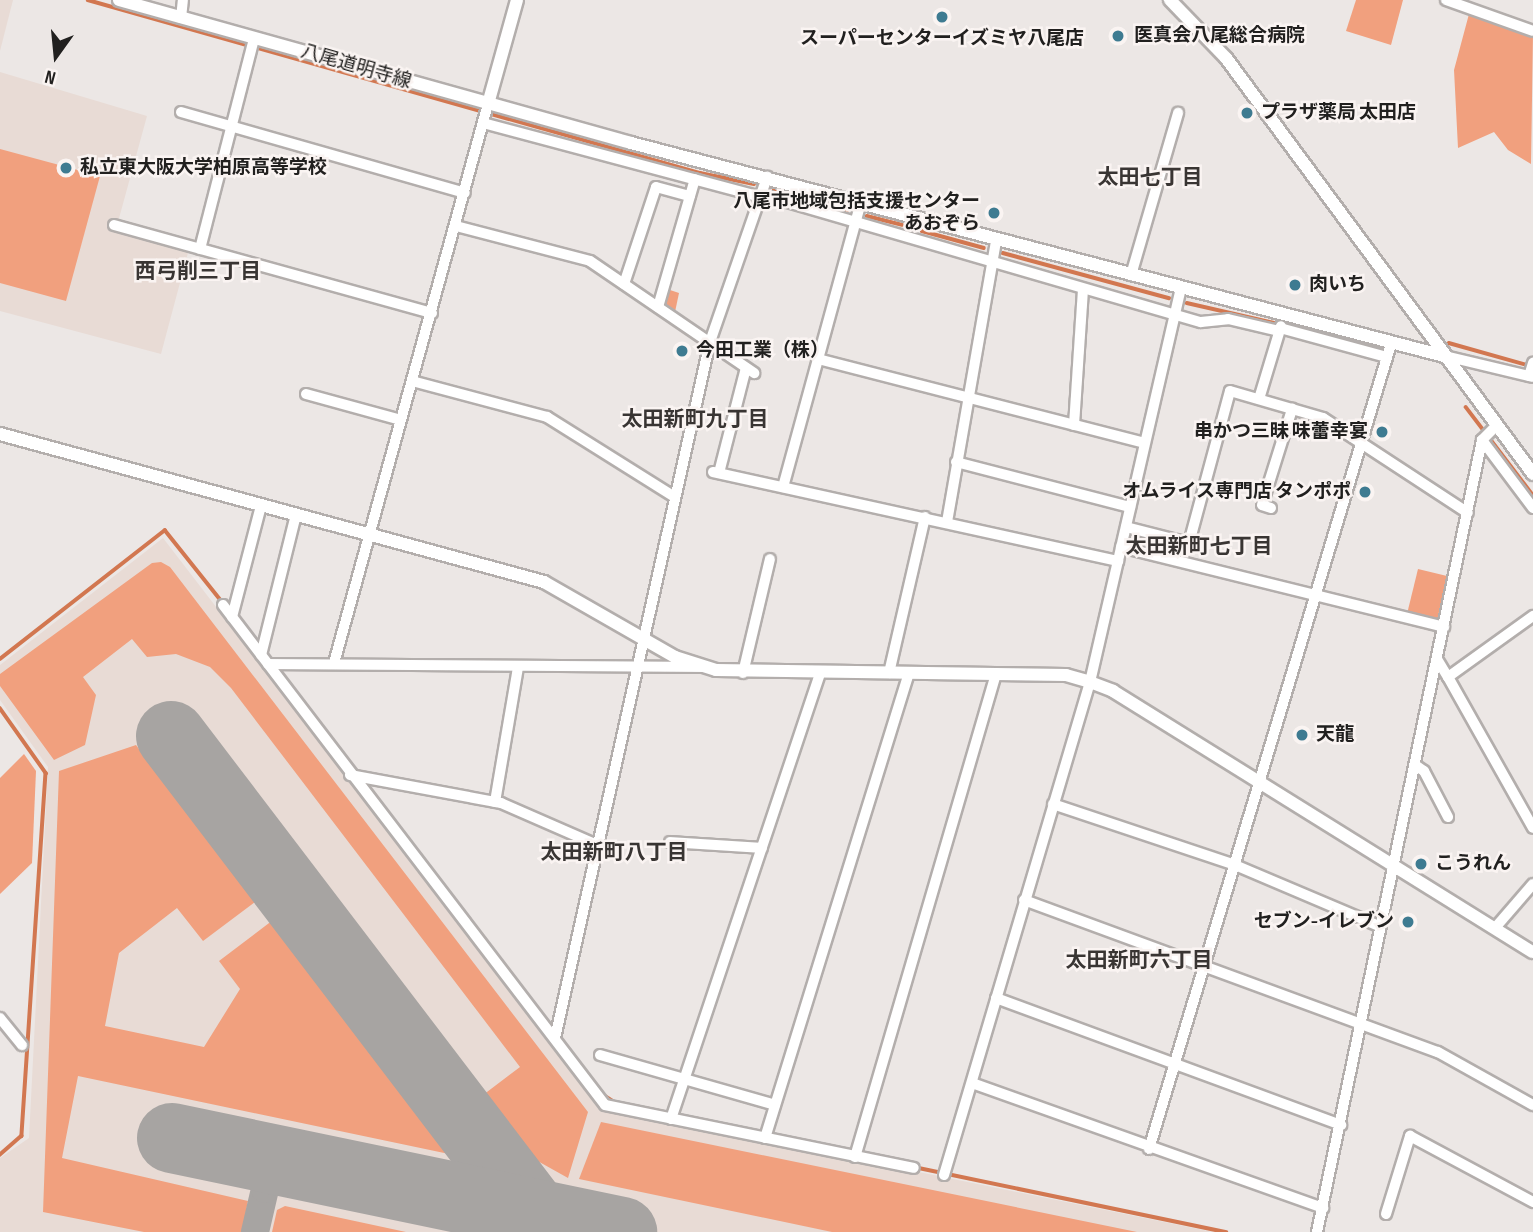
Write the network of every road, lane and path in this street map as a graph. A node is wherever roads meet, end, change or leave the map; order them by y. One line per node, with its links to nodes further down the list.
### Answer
1 (119, 0): 6 (street, 八尾道明寺線)
2 (183, 0): 6 (street)
3 (517, 0): 9 (street)
4 (1170, 0): 37 (street)
5 (1446, 0): 7 (street)
6 (181, 18): 8 (street, 八尾道明寺線)
7 (1533, 31)
8 (253, 45): 9 (street, 八尾道明寺線); 13 (street)
9 (488, 104): 12 (street); 14 (street, 八尾道明寺線)
10 (180, 111): 13 (street)
11 (1178, 113): 26 (street)
12 (483, 123): 15 (street); 16 (street)
13 (233, 126): 16 (street); 24 (street)
14 (767, 177): 18 (street); 19 (street, 八尾道明寺線)
15 (695, 179): 17 (street); 18 (street)
16 (465, 193): 22 (street)
17 (690, 196): 27 (street); 30 (street)
18 (762, 196): 20 (street); 35 (street)
19 (861, 202): 20 (street); 23 (street, 八尾道明寺線)
20 (855, 223): 25 (street); 38 (street)
21 (114, 225): 24 (street)
22 (456, 226): 27 (street); 31 (street)
23 (996, 240): 25 (street); 26 (street, 八尾道明寺線)
24 (200, 249): 31 (street)
25 (992, 263): 29 (street); 42 (street)
26 (1130, 275): 28 (street, 八尾道明寺線)
27 (624, 284): 30 (street)
28 (1181, 288): 32 (street); 33 (street, 八尾道明寺線)
29 (1083, 289): 32 (street); 46 (street)
30 (658, 307): 35 (street)
31 (432, 313): 40 (street)
32 (1175, 315): 34 (street); 49 (street)
33 (1284, 315): 34 (street); 36 (street, 八尾道明寺線)
34 (1280, 330): 36 (street); 43 (street)
35 (710, 342): 53 (street); 54 (street)
36 (1389, 350): 37 (street, 八尾道明寺線); 50 (street)
37 (1444, 356): 39 (street); 47 (street)
38 (818, 359): 42 (street); 53 (street)
39 (1531, 372)
40 (412, 381): 45 (street); 54 (street)
41 (306, 394): 45 (street)
42 (968, 398): 46 (street); 51 (street)
43 (1259, 399): 44 (street); 63 (street)
44 (1293, 409): 50 (street); 57 (street)
45 (401, 420): 64 (street)
46 (1074, 425): 49 (street)
47 (1488, 433): 52 (street); 58 (street); 59 (street)
48 (0, 434): 55 (street)
49 (1144, 443): 56 (street)
50 (1363, 443): 59 (street); 68 (street)
51 (956, 462): 56 (street); 62 (street)
52 (1533, 474)
53 (783, 487): 61 (street)
54 (673, 496): 73 (street)
55 (261, 506): 60 (street); 71 (street)
56 (1130, 508): 63 (street)
57 (1271, 508)
58 (1533, 508)
59 (1468, 513): 72 (street)
60 (296, 515): 64 (street); 75 (street)
61 (925, 517): 62 (street); 82 (street)
62 (947, 522): 67 (street)
63 (1126, 527): 65 (street)
64 (372, 535): 73 (street); 76 (street)
65 (1121, 547): 67 (street); 68 (street)
66 (770, 559): 80 (street)
67 (1118, 561): 86 (street)
68 (1316, 598): 72 (street); 89 (street)
69 (223, 606): 71 (street)
70 (1533, 615): 85 (street)
71 (232, 617): 75 (street)
72 (1444, 627): 74 (street)
73 (643, 639): 78 (street); 79 (street)
74 (1437, 659): 85 (street); 87 (street)
75 (264, 660): 76 (street); 88 (street)
76 (334, 663): 77 (street)
77 (518, 667): 79 (street); 90 (street)
78 (704, 667): 79 (street); 80 (street)
79 (636, 670): 95 (street)
80 (743, 673): 81 (street)
81 (820, 673): 82 (street); 96 (street)
82 (889, 673): 83 (street)
83 (909, 673): 84 (street); 114 (street)
84 (996, 674): 86 (street); 120 (street)
85 (1448, 677): 93 (street)
86 (1090, 682): 89 (street); 91 (street)
87 (1415, 765): 92 (street); 98 (street)
88 (350, 775): 90 (street); 108 (street)
89 (1261, 784): 97 (street); 98 (street)
90 (495, 802): 95 (street)
91 (1054, 804): 97 (street); 100 (street)
92 (1448, 817)
93 (1533, 828)
94 (670, 842): 96 (street)
95 (597, 845): 108 (street)
96 (762, 848): 112 (street)
97 (1235, 865): 101 (street); 104 (street)
98 (1393, 865): 101 (street); 102 (street)
99 (1533, 884): 102 (street)
100 (1024, 900): 104 (street); 105 (street)
101 (1379, 926): 107 (street)
102 (1495, 928): 103 (street)
103 (1533, 952)
104 (1202, 966): 107 (street); 111 (street)
105 (996, 998): 111 (street); 113 (street)
106 (0, 1018): 109 (street)
107 (1360, 1025): 115 (street); 117 (street)
108 (555, 1038): 116 (street)
109 (22, 1045)
110 (600, 1055): 112 (street)
111 (1173, 1064): 117 (street); 119 (street)
112 (684, 1082): 114 (street); 116 (street)
113 (972, 1083): 119 (street); 122 (street)
114 (775, 1105): 118 (street)
115 (1533, 1105)
116 (671, 1119): 118 (street)
117 (1341, 1125): 124 (street)
118 (765, 1138): 120 (street)
119 (1150, 1149): 124 (street)
120 (855, 1157): 121 (street)
121 (914, 1168)
122 (944, 1175)
123 (1533, 1202): 125 (street)
124 (1323, 1208): 126 (street)
125 (1386, 1214)
126 (1317, 1232)

